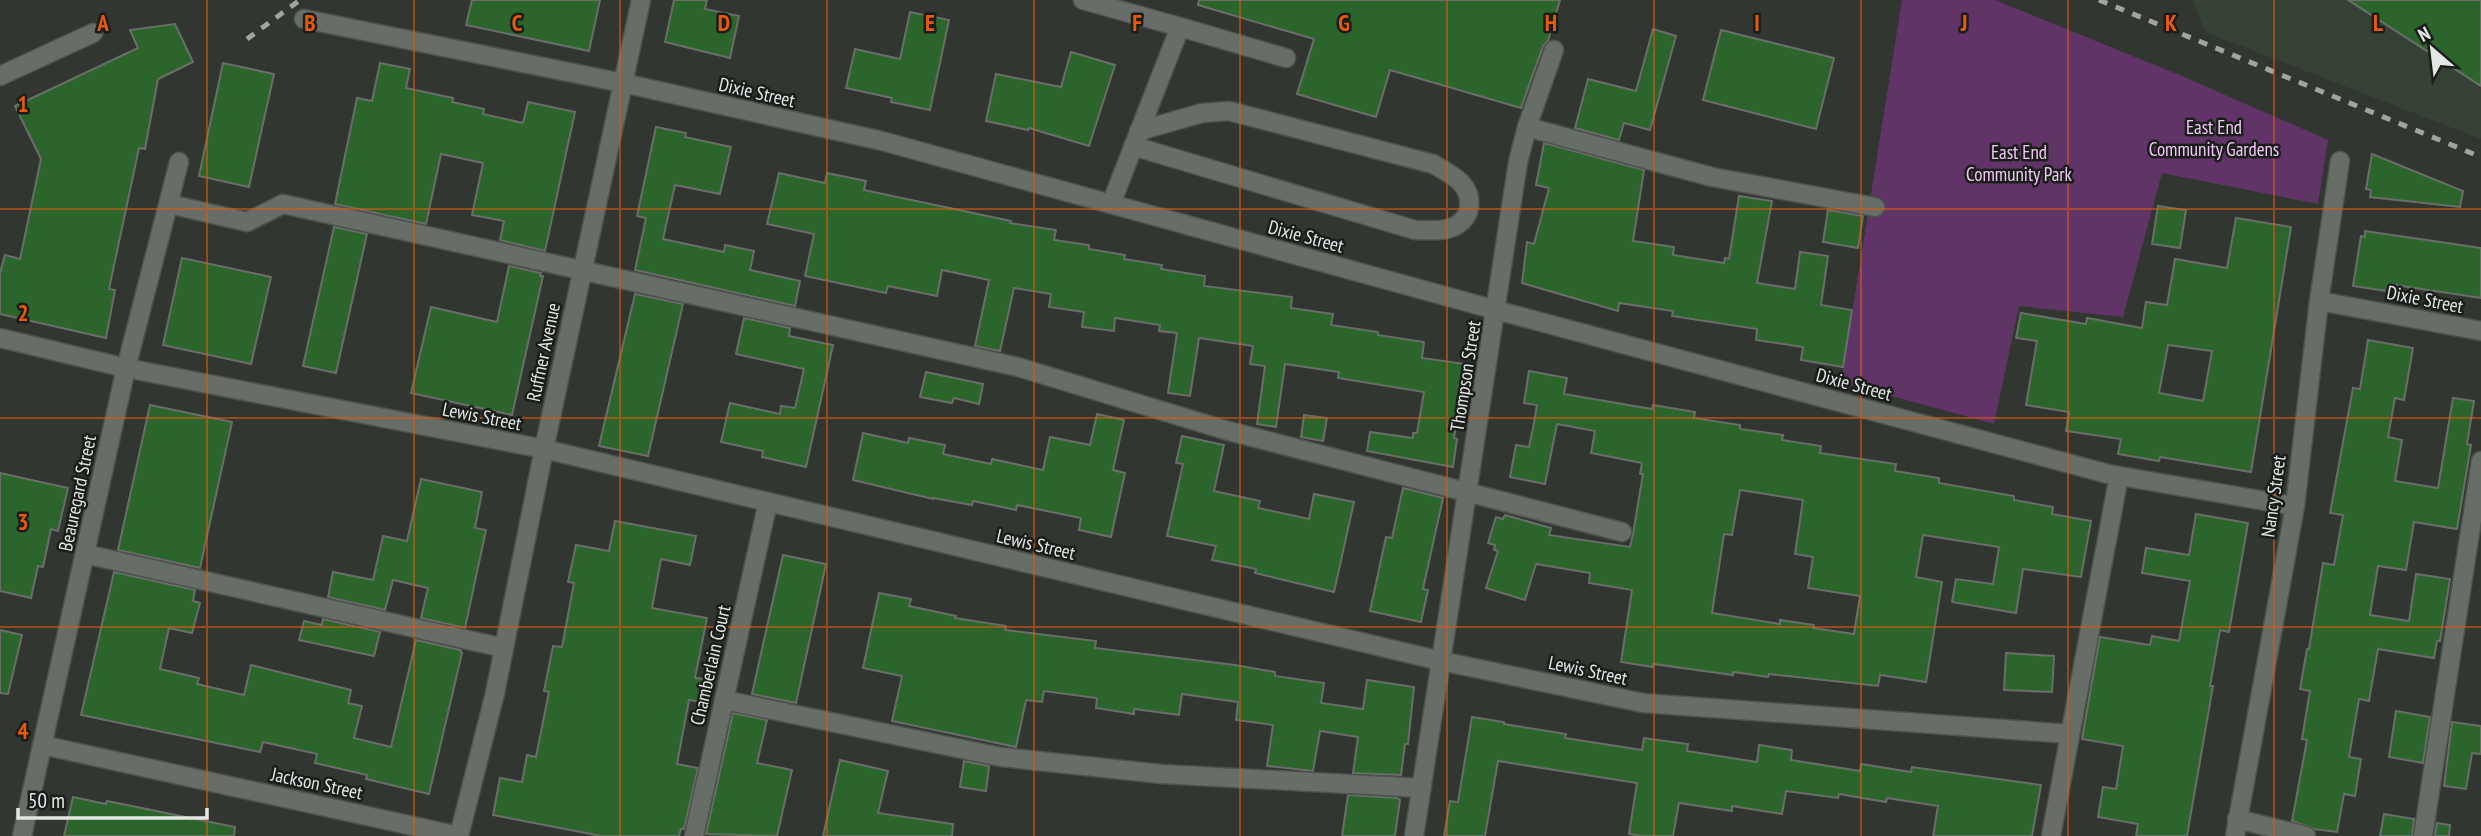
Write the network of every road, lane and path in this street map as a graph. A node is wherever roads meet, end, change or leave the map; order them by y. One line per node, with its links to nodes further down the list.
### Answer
1 (641, 0): 9 (street, Ruffner Avenue)
2 (1083, 0): 4 (street)
3 (304, 19): 9 (street, Dixie Street)
4 (1180, 27): 7 (street); 11 (street)
5 (93, 33): 8 (street)
6 (1554, 50): 10 (street, Thompson Street)
7 (1286, 58)
8 (0, 76)
9 (623, 83): 15 (street, Dixie Street); 17 (street, Ruffner Avenue)
10 (1527, 127): 16 (street); 19 (street, Thompson Street)
11 (1136, 138): 11 (street); 15 (street)
12 (2340, 161): 18 (street, Nancy Street)
13 (179, 162): 14 (street, Beauregard Street)
14 (169, 204): 17 (street); 22 (street, Beauregard Street)
15 (1111, 204): 19 (street, Dixie Street)
16 (1875, 207)
17 (583, 270): 23 (street, Ruffner Avenue); 26 (street)
18 (2319, 301): 20 (street, Dixie Street); 28 (street, Nancy Street)
19 (1496, 310): 25 (street, Dixie Street); 26 (street, Thompson Street)
20 (2481, 331)
21 (0, 338): 22 (street, Lewis Street)
22 (126, 368): 23 (street, Lewis Street); 30 (street, Beauregard Street)
23 (544, 449): 27 (street, Lewis Street); 31 (street, Ruffner Avenue)
24 (2481, 461): 44 (street)
25 (2119, 476): 28 (street, Dixie Street); 34 (street)
26 (1468, 492): 29 (street); 32 (street, Thompson Street)
27 (768, 502): 32 (street, Lewis Street); 33 (street, Chamberlain Court)
28 (2295, 506): 37 (street, Nancy Street)
29 (1622, 533)
30 (85, 554): 31 (street); 35 (street, Beauregard Street)
31 (504, 648): 39 (street, Ruffner Avenue)
32 (1441, 662): 34 (street, Lewis Street); 36 (street, Thompson Street)
33 (724, 700): 36 (street); 40 (street, Chamberlain Court)
34 (2070, 734): 42 (street)
35 (42, 745): 38 (street, Beauregard Street); 39 (street, Jackson Street)
36 (1422, 788): 41 (street, Thompson Street)
37 (2236, 828): 43 (street)
38 (22, 836)
39 (459, 836)
40 (694, 836)
41 (1414, 836)
42 (2051, 836)
43 (2306, 836)
44 (2423, 836)

